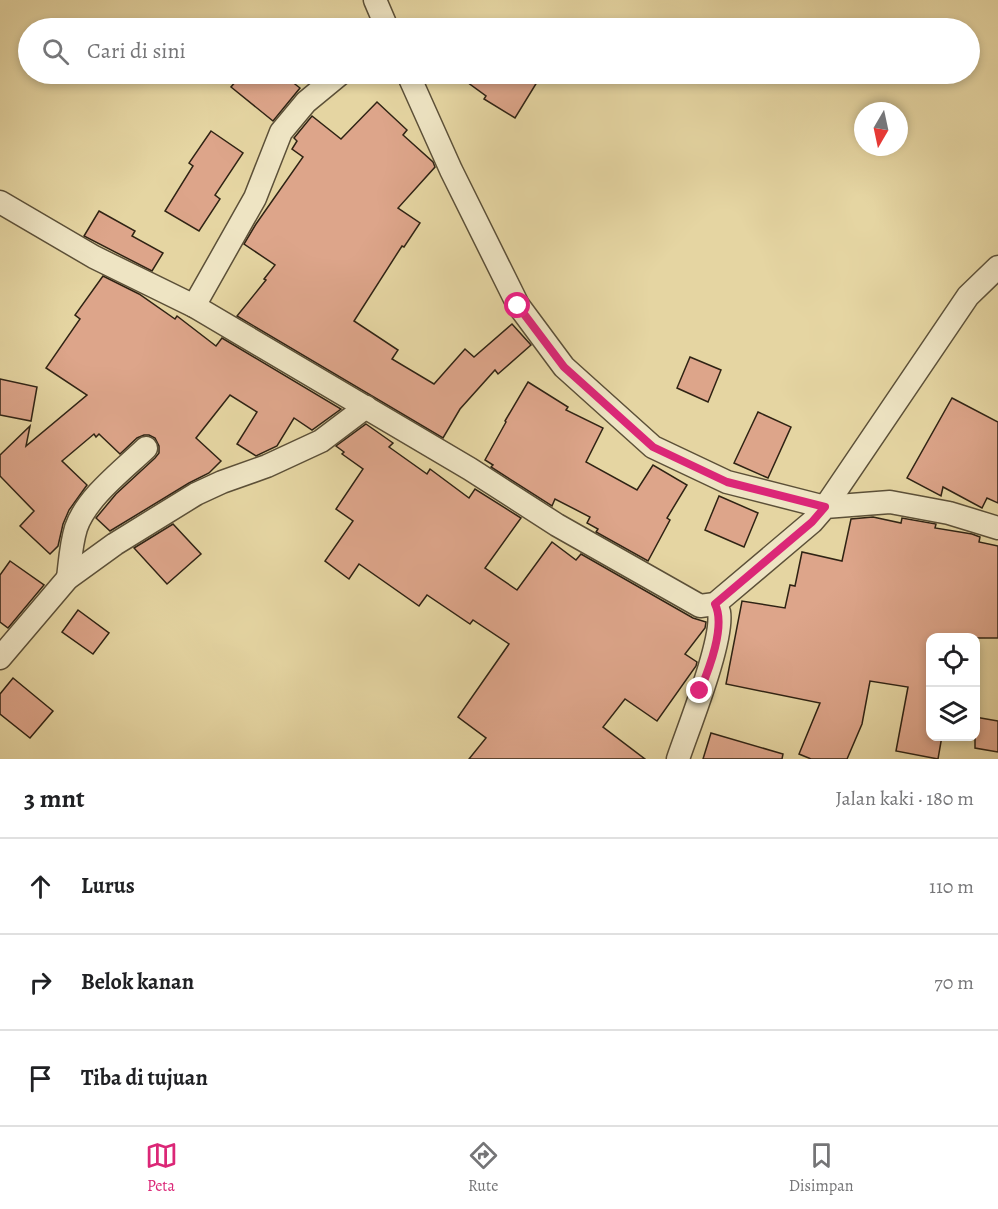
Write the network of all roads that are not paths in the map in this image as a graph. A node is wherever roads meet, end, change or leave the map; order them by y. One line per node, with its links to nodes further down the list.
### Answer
1 (375, 0): 2 (street)
2 (383, 18)
3 (328, 84): 7 (street)
4 (412, 84): 10 (street)
5 (0, 202): 7 (street)
6 (998, 267): 10 (street)
7 (194, 306): 8 (street)
8 (366, 407): 12 (street); 13 (street)
9 (146, 448): 12 (street)
10 (825, 507): 11 (street); 13 (street)
11 (998, 528)
12 (68, 578): 14 (street)
13 (715, 604): 15 (street)
14 (0, 658)
15 (678, 759)

